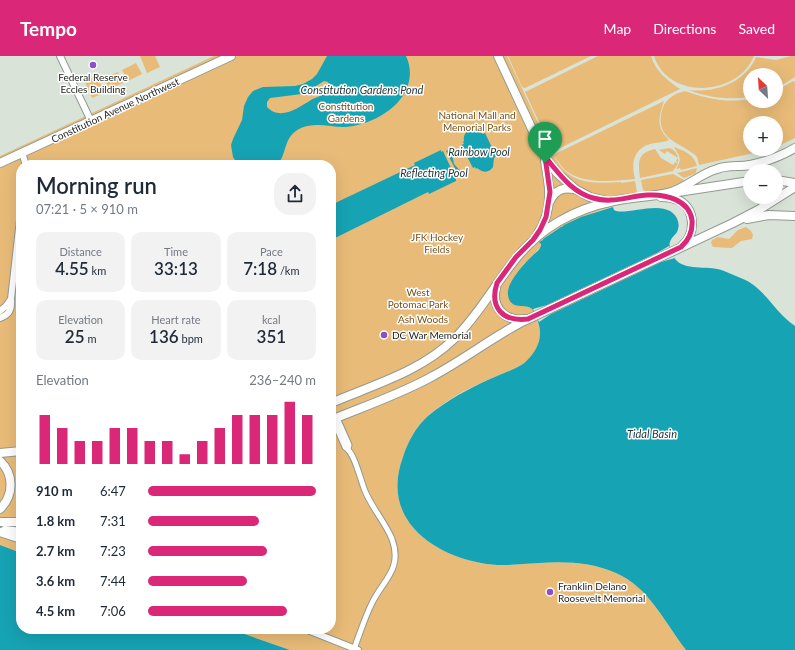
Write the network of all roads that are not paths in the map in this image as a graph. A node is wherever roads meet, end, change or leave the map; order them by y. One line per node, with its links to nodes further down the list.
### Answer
1 (60, 56): 4 (street)
2 (231, 56): 4 (main road, Constitution Avenue Northwest)
3 (498, 56): 7 (main road)
4 (91, 121): 6 (main road, Constitution Avenue Northwest)
5 (795, 148): 15 (main road)
6 (22, 153): 8 (street); 9 (main road, Constitution Avenue Northwest)
7 (545, 157): 14 (main road); 18 (main road)
8 (24, 160)
9 (0, 164)
10 (783, 181): 12 (main road)
11 (743, 182): 15 (main road)
12 (795, 183)
13 (795, 187): 20 (main road)
14 (575, 189): 17 (main road); 18 (main road)
15 (669, 193): 16 (main road)
16 (649, 195): 17 (main road); 22 (main road)
17 (614, 200): 21 (main road)
18 (549, 202): 21 (main road)
19 (795, 216): 20 (main road)
20 (733, 223): 22 (main road)
21 (533, 240): 24 (main road)
22 (681, 247): 27 (main road)
23 (16, 254): 25 (street)
24 (497, 283): 27 (main road); 29 (main road)
25 (11, 298): 26 (street); 28 (street)
26 (0, 311)
27 (531, 317): 30 (main road)
28 (0, 318)
29 (336, 401)
30 (336, 417)
31 (336, 425): 42 (street)
32 (16, 451): 33 (main road)
33 (0, 453)
34 (0, 461): 35 (main road)
35 (0, 508)
36 (0, 522): 37 (main road)
37 (16, 522)
38 (0, 531): 39 (main road); 40 (main road)
39 (16, 532)
40 (16, 537)
41 (318, 634): 42 (street)
42 (356, 649)

